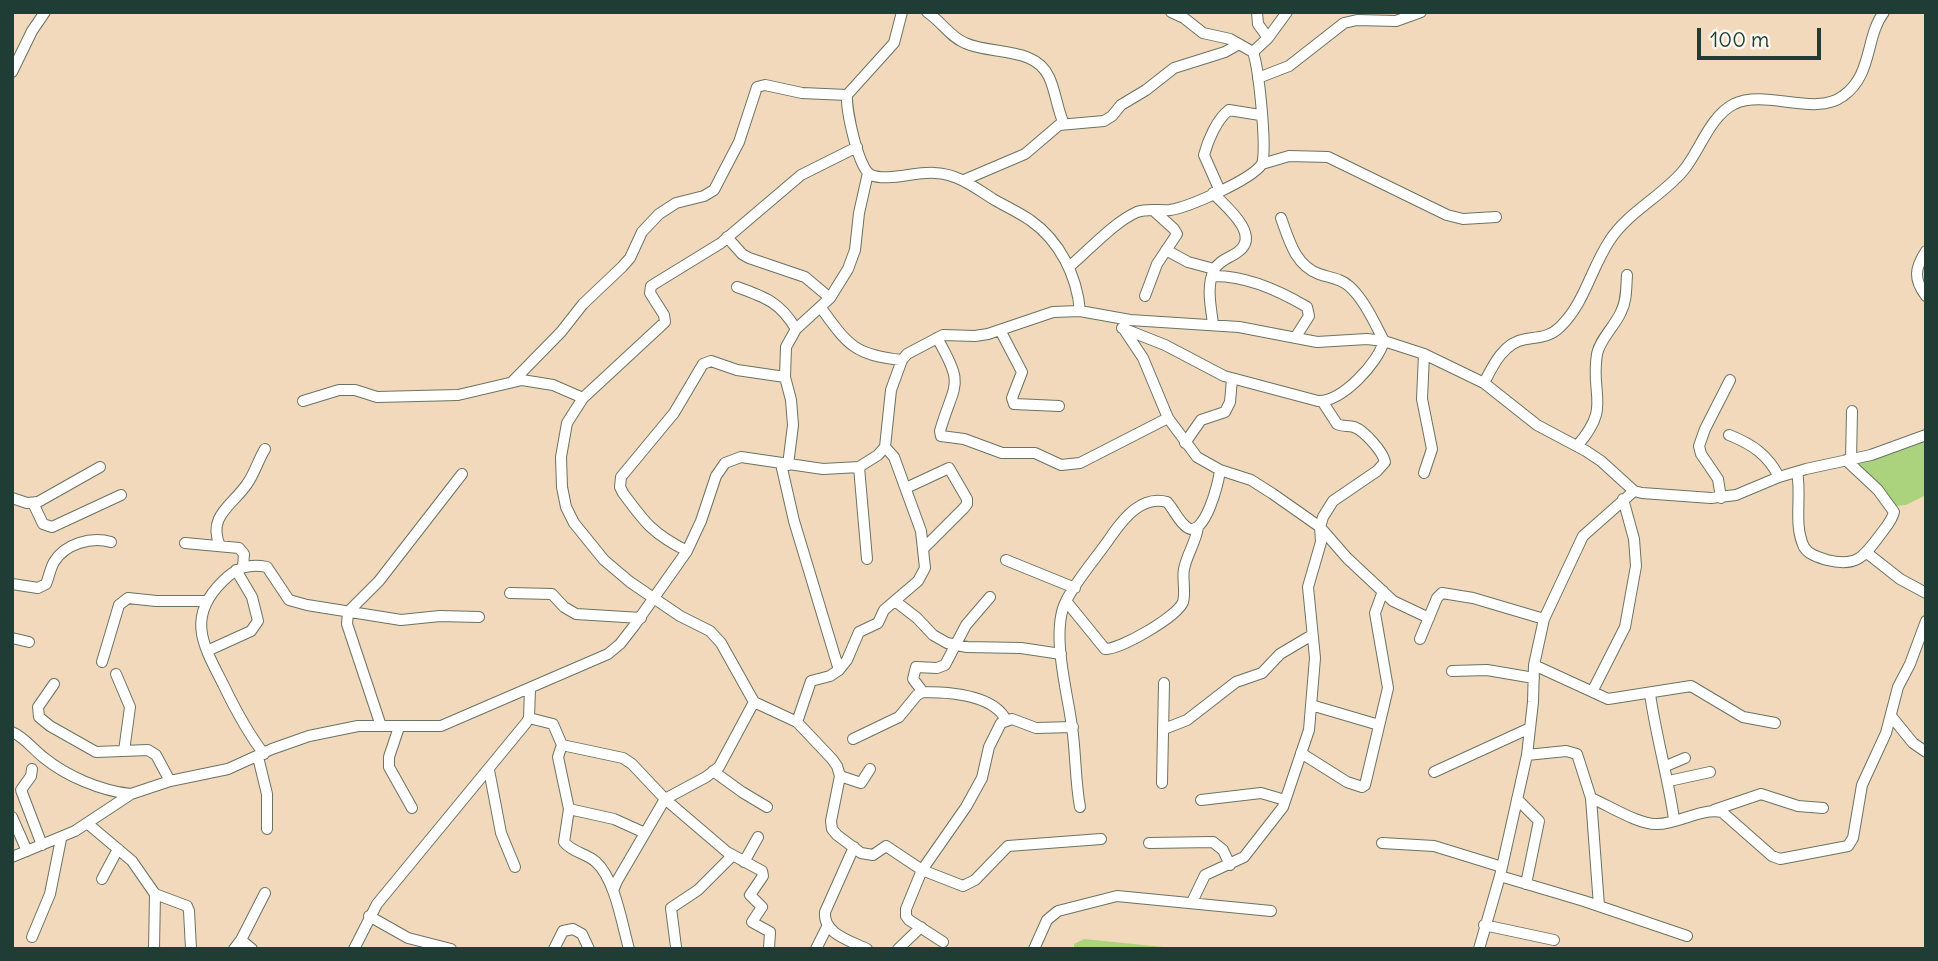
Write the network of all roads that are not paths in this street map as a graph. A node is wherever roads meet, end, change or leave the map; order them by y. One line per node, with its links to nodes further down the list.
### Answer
1 (45, 12): 14 (street)
2 (902, 12): 16 (street)
3 (927, 12): 18 (street)
4 (1171, 12): 10 (street)
5 (1194, 12): 10 (street)
6 (1257, 12): 11 (street)
7 (1287, 12): 11 (street)
8 (1421, 12): 15 (street)
9 (1884, 12): 53 (street)
10 (1197, 28): 12 (street)
11 (1268, 38): 13 (street)
12 (1239, 44): 13 (street); 18 (street)
13 (1252, 52): 15 (street)
14 (12, 72)
15 (1258, 78): 17 (street)
16 (847, 94): 19 (street); 52 (street)
17 (1261, 115): 20 (street); 23 (street)
18 (1064, 124): 22 (street)
19 (858, 147): 21 (street); 27 (street)
20 (1262, 164): 23 (street); 25 (street)
21 (868, 173): 22 (street); 36 (street)
22 (964, 180): 30 (street)
23 (1216, 192): 24 (street); 31 (street)
24 (1153, 209): 28 (street); 30 (street)
25 (1496, 217)
26 (1281, 218): 46 (street)
27 (727, 237): 36 (street); 54 (street)
28 (1166, 250): 31 (street); 34 (street)
29 (1926, 251): 35 (street)
30 (1069, 267): 38 (street)
31 (1213, 273): 40 (street); 45 (street)
32 (1628, 275): 63 (street)
33 (737, 287): 42 (street)
34 (1145, 296)
35 (1926, 296)
36 (830, 298): 37 (street)
37 (821, 308): 42 (street); 48 (street)
38 (1080, 311): 39 (street); 43 (street)
39 (1111, 318): 40 (street); 41 (street)
40 (1213, 324): 45 (street)
41 (1122, 328): 50 (street); 59 (street)
42 (796, 329): 49 (street)
43 (1000, 330): 44 (street); 57 (street)
44 (937, 338): 48 (street); 59 (street)
45 (1295, 338): 46 (street)
46 (1384, 341): 47 (street); 56 (street)
47 (1424, 354): 53 (street); 72 (street)
48 (902, 360): 64 (street)
49 (785, 377): 67 (street); 88 (street)
50 (1232, 379): 56 (street); 62 (street)
51 (1730, 380): 79 (street)
52 (513, 381): 54 (street); 55 (street)
53 (1484, 383): 63 (street)
54 (583, 398): 99 (street)
55 (303, 401)
56 (1322, 401): 83 (street)
57 (1059, 407)
58 (1852, 411): 66 (street)
59 (1168, 418): 62 (street)
60 (1729, 435): 74 (street)
61 (1926, 435): 66 (street)
62 (1185, 443): 70 (street)
63 (1577, 446): 76 (street)
64 (885, 447): 69 (street); 75 (street)
65 (265, 449): 86 (street)
66 (1849, 460): 71 (street); 89 (street)
67 (784, 465): 69 (street); 88 (street); 118 (street)
68 (100, 467): 81 (street)
69 (859, 467): 90 (street)
70 (1220, 470): 82 (street); 83 (street)
71 (1797, 472): 74 (street); 89 (street)
72 (1424, 473)
73 (462, 474): 103 (street)
74 (1779, 477): 79 (street)
75 (906, 488): 87 (street); 87 (street)
76 (1634, 491): 79 (street); 80 (street)
77 (121, 495): 81 (street)
78 (12, 498): 81 (street)
79 (1721, 498)
80 (1623, 499): 107 (street); 125 (street)
81 (33, 503)
82 (1198, 527): 94 (street); 102 (street)
83 (1320, 527): 95 (street); 109 (street)
84 (111, 542): 93 (street)
85 (185, 543): 86 (street)
86 (220, 546): 92 (street)
87 (924, 548): 101 (street)
88 (687, 551): 99 (street)
89 (1867, 553): 97 (street)
90 (867, 559)
91 (1006, 560): 94 (street)
92 (240, 568): 100 (street); 103 (street); 114 (street)
93 (12, 584)
94 (1075, 588): 102 (street)
95 (1382, 591): 106 (street); 135 (street)
96 (510, 593): 105 (street)
97 (1926, 593)
98 (990, 597): 113 (street)
99 (656, 598): 105 (street); 128 (street)
100 (206, 601): 114 (street); 116 (street)
101 (895, 601): 113 (street); 118 (street)
102 (1066, 601): 115 (street)
103 (348, 612): 104 (street); 136 (street)
104 (479, 617)
105 (641, 618): 124 (street)
106 (1429, 618): 107 (street); 111 (street)
107 (1544, 619): 117 (street)
108 (1926, 621): 130 (street)
109 (1312, 635): 129 (street); 140 (street)
110 (12, 638): 112 (street)
111 (1420, 639)
112 (29, 642)
113 (956, 646): 115 (street); 126 (street)
114 (207, 651): 147 (street)
115 (1061, 654): 138 (street)
116 (102, 662)
117 (1534, 665): 121 (street); 125 (street)
118 (839, 670): 133 (street)
119 (1452, 671): 121 (street)
120 (116, 674): 144 (street)
121 (1534, 678): 139 (street)
122 (1164, 683): 140 (street)
123 (54, 684): 144 (street)
124 (530, 689): 131 (street); 137 (street)
125 (1592, 690): 127 (street)
126 (923, 692): 132 (street); 142 (street)
127 (1650, 694): 134 (street); 150 (street)
128 (754, 702): 133 (street); 154 (street)
129 (1311, 705): 135 (street); 145 (street)
130 (1891, 716): 146 (street); 172 (street)
131 (529, 718): 143 (street); 153 (street)
132 (1006, 720): 138 (street); 192 (street)
133 (797, 722): 157 (street)
134 (1775, 723)
135 (1379, 725): 145 (street)
136 (381, 726): 137 (street); 147 (street)
137 (399, 727): 169 (street)
138 (1073, 727): 168 (street)
139 (1530, 728): 148 (street); 155 (street)
140 (1164, 729): 160 (street)
141 (12, 732): 161 (street)
142 (853, 739)
143 (562, 746): 163 (street); 171 (street)
144 (124, 751): 158 (street)
145 (1301, 753): 166 (street)
146 (1924, 754)
147 (261, 755): 158 (street); 176 (street)
148 (1527, 755): 162 (street); 164 (street)
149 (1685, 758): 150 (street)
150 (1666, 766): 159 (street)
151 (32, 769): 183 (street)
152 (870, 769): 157 (street)
153 (489, 770): 191 (street); 202 (street)
154 (713, 771): 163 (street); 167 (street)
155 (1434, 772)
156 (1710, 772): 159 (street)
157 (840, 776): 184 (street)
158 (170, 781): 161 (street)
159 (1669, 781): 174 (street)
160 (1161, 783)
161 (131, 794): 175 (street)
162 (1591, 797): 174 (street); 200 (street)
163 (665, 799): 177 (street); 187 (street)
164 (1517, 799): 193 (street); 195 (street)
165 (1201, 800): 166 (street)
166 (1285, 800): 190 (street)
167 (768, 807)
168 (1080, 807)
169 (412, 808)
170 (1823, 808): 172 (street)
171 (569, 809): 177 (street); 196 (street)
172 (1713, 810): 174 (street)
173 (12, 817): 186 (street)
174 (1674, 820)
175 (87, 823): 179 (street); 185 (street)
176 (267, 829)
177 (645, 833): 196 (street)
178 (758, 836): 189 (street)
179 (61, 838): 183 (street); 207 (street)
180 (1101, 839): 192 (street)
181 (1149, 843): 190 (street)
182 (1382, 843): 193 (street)
183 (42, 845): 186 (street)
184 (854, 847): 192 (street); 204 (street)
185 (118, 849): 194 (street); 198 (street)
186 (27, 851): 188 (street)
187 (732, 856): 189 (street); 211 (street)
188 (12, 857)
189 (744, 862): 220 (street)
190 (1230, 865): 199 (street)
191 (514, 867)
192 (922, 870): 205 (street)
193 (1501, 872): 195 (street); 203 (street)
194 (102, 879)
195 (1526, 884): 200 (street)
196 (613, 891): 219 (street)
197 (265, 893): 210 (street)
198 (155, 894): 213 (street); 214 (street)
199 (1192, 902): 201 (street); 224 (street)
200 (1599, 906): 206 (street)
201 (1271, 911)
202 (369, 916): 212 (street); 216 (street)
203 (1484, 925): 208 (street); 225 (street)
204 (827, 927): 221 (street); 222 (street)
205 (921, 927): 209 (street); 223 (street)
206 (1688, 936)
207 (32, 937)
208 (1554, 940)
209 (943, 942)
210 (238, 944): 215 (street)
211 (676, 947)
212 (449, 948)
213 (155, 949)
214 (191, 949)
215 (252, 949)
216 (354, 949)
217 (554, 949): 218 (street)
218 (589, 949)
219 (629, 949)
220 (769, 949)
221 (816, 949)
222 (867, 949)
223 (898, 949)
224 (1034, 949)
225 (1479, 949)

